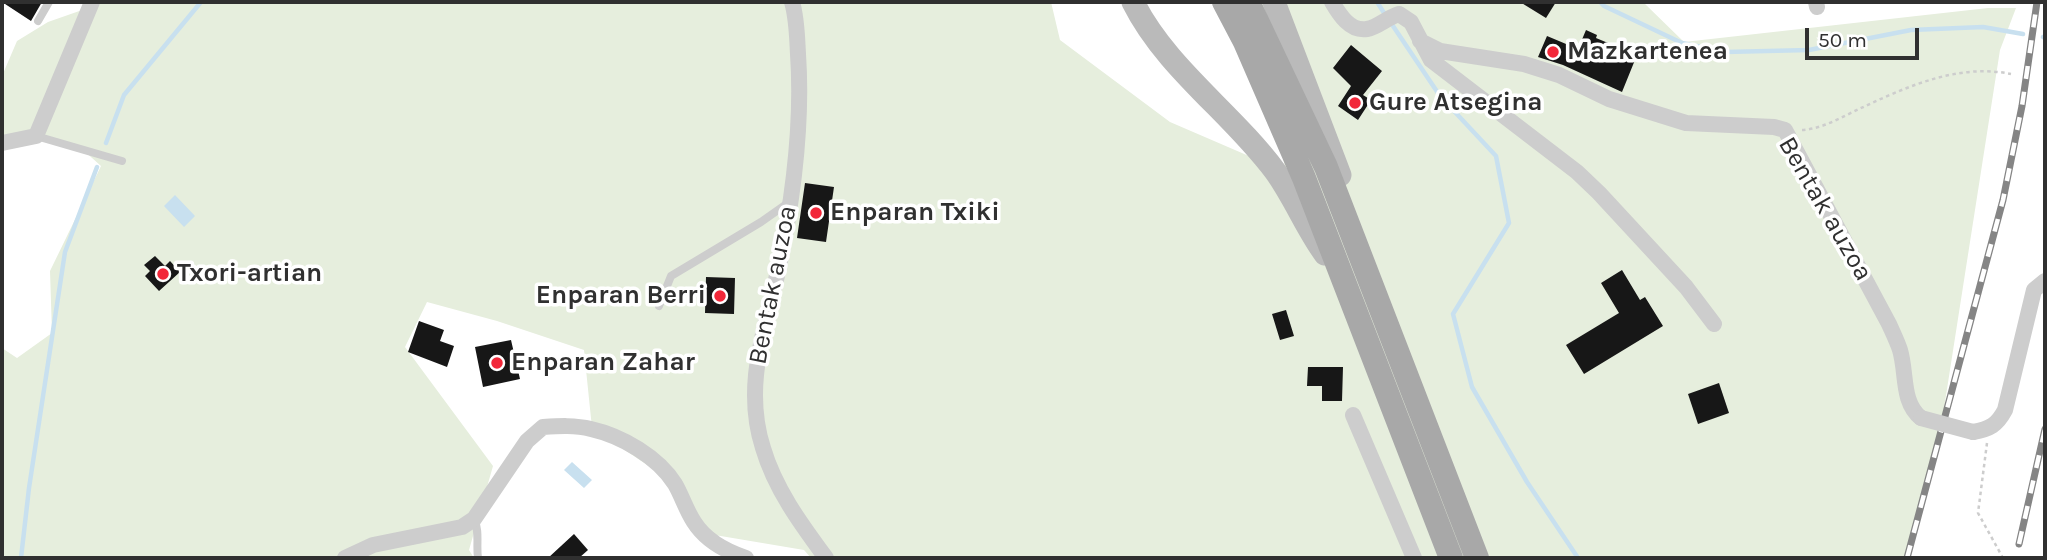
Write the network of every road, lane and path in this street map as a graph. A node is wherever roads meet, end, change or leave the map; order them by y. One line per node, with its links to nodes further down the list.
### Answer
1 (49, 2): 9 (lane)
2 (92, 2): 13 (street)
3 (792, 2): 16 (street, Bentak auzoa)
4 (1133, 2): 18 (main road)
5 (1224, 2): 18 (main road)
6 (1248, 2): 17 (main road)
7 (1274, 2): 17 (main road)
8 (1332, 2): 10 (street)
9 (38, 21)
10 (1420, 41): 12 (street, Bentak auzoa); 21 (street)
11 (2011, 74): 12 (path)
12 (1785, 130): 23 (street, Bentak auzoa, bridge)
13 (36, 136): 14 (street); 15 (lane)
14 (2, 144)
15 (122, 161)
16 (790, 201): 20 (lane); 26 (street, Bentak auzoa)
17 (1345, 212): 32 (main road)
18 (1341, 274): 31 (main road)
19 (2045, 281): 23 (street)
20 (659, 306)
21 (1714, 324)
22 (1353, 415): 30 (street)
23 (1980, 431): 33 (path)
24 (474, 519): 25 (street); 27 (street); 28 (lane)
25 (728, 555): 29 (street)
26 (821, 556)
27 (345, 558)
28 (478, 558)
29 (746, 558)
30 (1414, 558)
31 (1451, 558)
32 (1477, 558)
33 (2003, 558)

